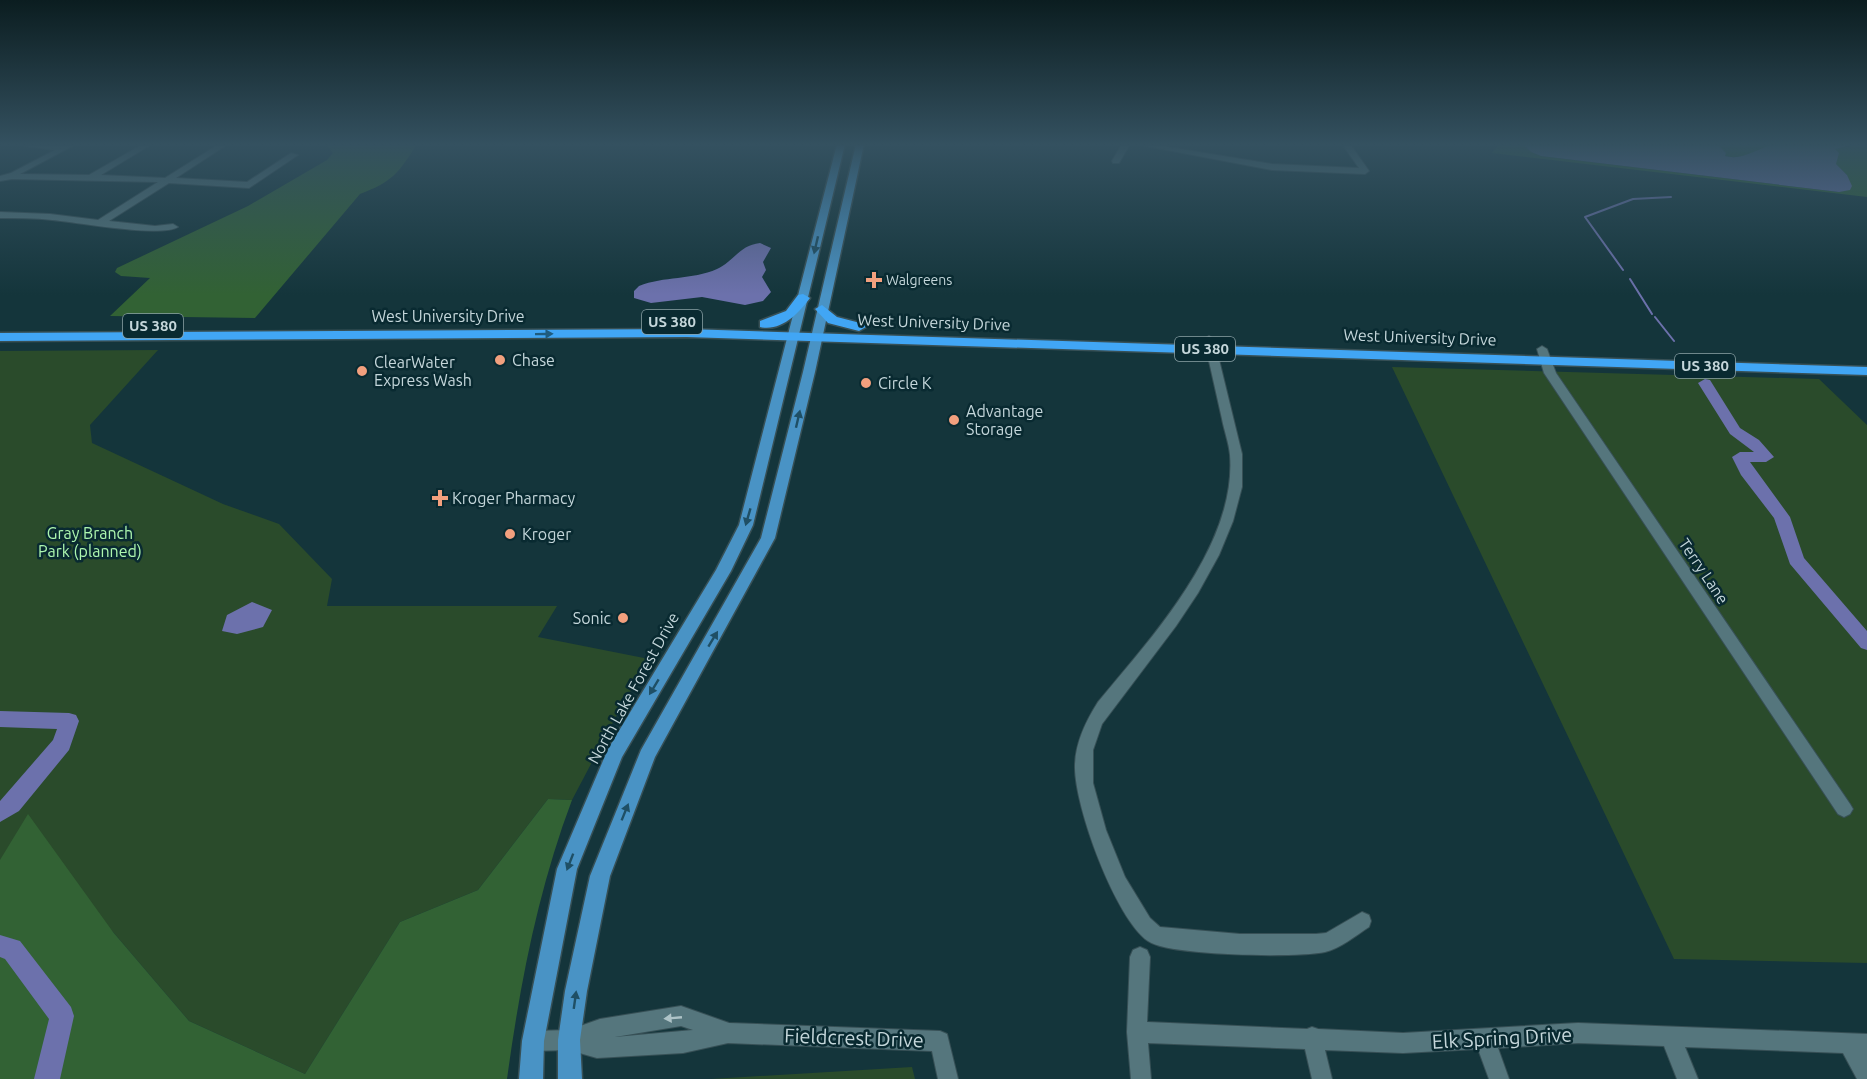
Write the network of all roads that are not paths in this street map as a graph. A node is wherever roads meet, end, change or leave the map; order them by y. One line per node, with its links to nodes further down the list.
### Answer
1 (144, 194): 5 (street)
2 (829, 194): 7 (main road, North Lake Forest Drive, one-way to 7)
3 (848, 194): 8 (main road)
4 (0, 215): 5 (street)
5 (100, 222): 6 (street)
6 (173, 227)
7 (803, 298): 10 (highway); 13 (main road, North Lake Forest Drive)
8 (822, 309): 12 (highway); 14 (main road)
9 (305, 324): 10 (highway, West University Drive / US 380); 11 (highway, West University Drive / US 380); 15 (highway)
10 (765, 324): 13 (highway, West University Drive / US 380)
11 (0, 327)
12 (859, 327): 14 (highway, West University Drive / US 380); 17 (highway, West University Drive / US 380)
13 (795, 330): 14 (highway, West University Drive / US 380); 15 (highway, West University Drive / US 380, one-way to 13); 22 (main road, North Lake Forest Drive)
14 (818, 331): 17 (highway, West University Drive / US 380); 23 (main road, one-way to 14)
15 (146, 336): 16 (highway, West University Drive / US 380)
16 (0, 337)
17 (997, 337): 18 (highway, West University Drive / US 380)
18 (1210, 344): 19 (highway, West University Drive / US 380); 27 (street)
19 (1542, 354): 20 (highway, West University Drive / US 380); 21 (highway, West University Drive / US 380); 26 (street, Terry Lane)
20 (1867, 359)
21 (1867, 371)
22 (764, 460): 23 (main road); 24 (main road, North Lake Forest Drive, one-way to 24)
23 (788, 461): 25 (main road)
24 (700, 609): 25 (main road); 34 (main road, North Lake Forest Drive, one-way to 34)
25 (726, 616): 33 (main road, one-way to 25)
26 (1844, 809)
27 (1362, 921)
28 (1140, 957): 29 (street)
29 (1137, 1032): 30 (street, Elk Spring Drive); 40 (street)
30 (1312, 1037): 32 (street, Elk Spring Drive); 41 (street)
31 (1670, 1037): 32 (street, Elk Spring Drive); 35 (street, Elk Spring Drive); 43 (street)
32 (1485, 1039): 42 (street)
33 (569, 1040): 34 (street, Fieldcrest Drive); 38 (main road); 39 (street, Fieldcrest Drive)
34 (533, 1041): 37 (main road, North Lake Forest Drive)
35 (1858, 1044): 36 (street)
36 (1867, 1076)
37 (531, 1079)
38 (570, 1079)
39 (948, 1079)
40 (1141, 1079)
41 (1322, 1079)
42 (1499, 1079)
43 (1688, 1079)

